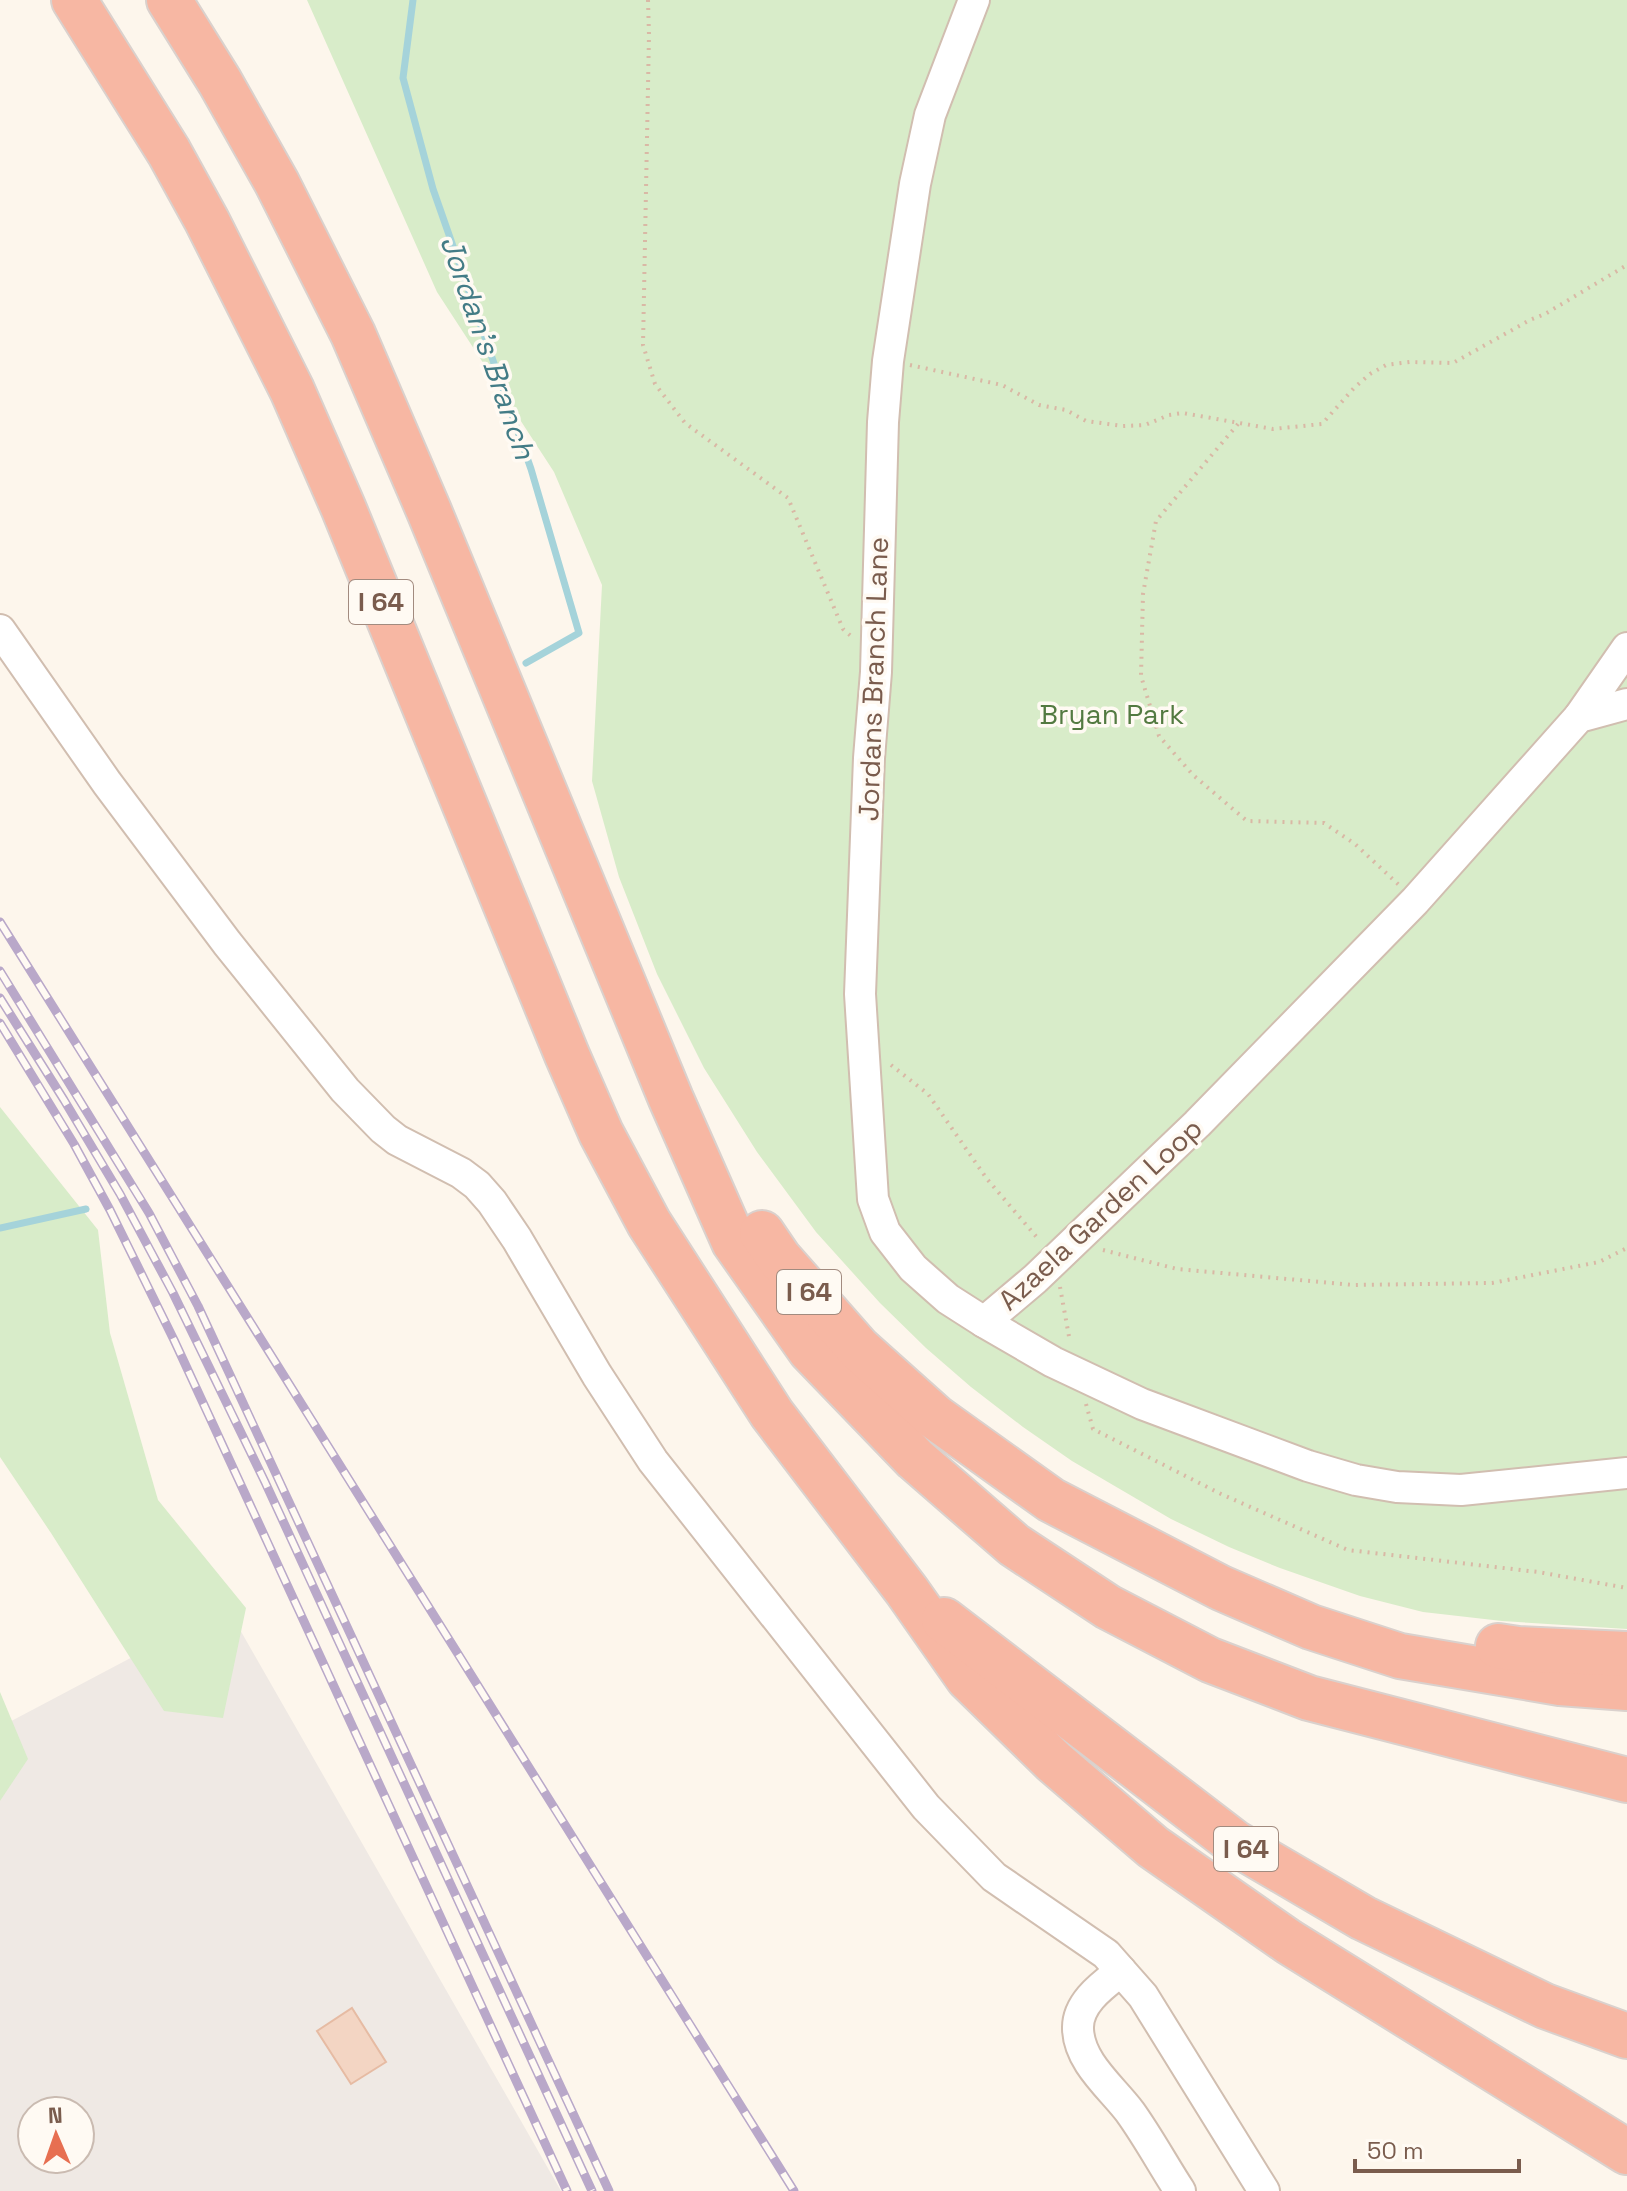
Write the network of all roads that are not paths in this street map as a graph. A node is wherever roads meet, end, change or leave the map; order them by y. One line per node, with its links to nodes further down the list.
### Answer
1 (74, 0): 12 (highway, I 64)
2 (169, 0): 8 (highway, I 64)
3 (974, 0): 9 (street, Jordans Branch Lane)
4 (0, 630): 16 (street)
5 (1627, 648): 7 (street, Azaela Garden Loop)
6 (1627, 704): 7 (street)
7 (1579, 717): 9 (street, Azaela Garden Loop)
8 (671, 1099): 11 (highway, I 64); 15 (highway)
9 (984, 1322): 10 (street, Azaela Garden Loop)
10 (1627, 1473)
11 (1221, 1588): 13 (highway); 14 (highway, I 64)
12 (907, 1591): 17 (highway, I 64); 18 (highway)
13 (1627, 1654)
14 (1627, 1688)
15 (1627, 1780)
16 (1121, 1971): 19 (street); 20 (street)
17 (1627, 2036)
18 (1627, 2152)
19 (1180, 2191)
20 (1264, 2191)

